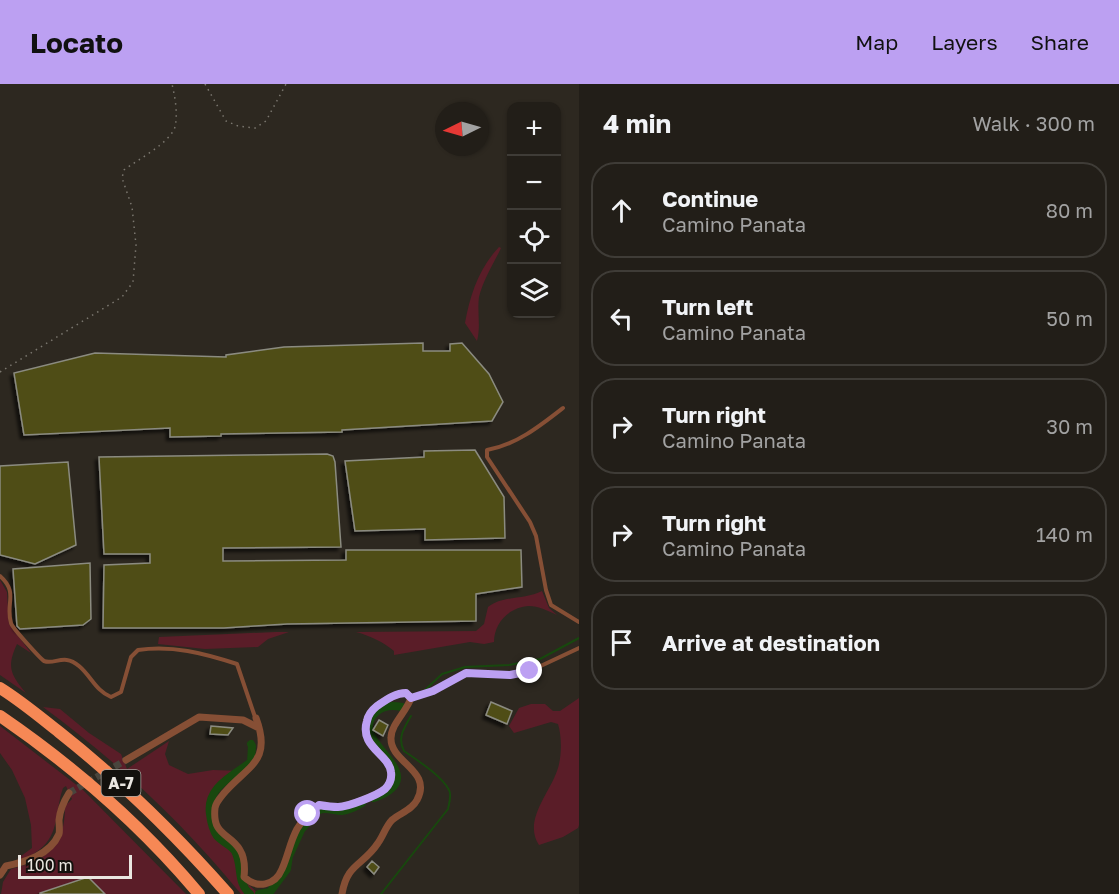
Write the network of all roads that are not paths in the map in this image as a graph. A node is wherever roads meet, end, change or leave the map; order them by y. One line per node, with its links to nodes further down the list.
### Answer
1 (562, 408): 3 (lane)
2 (0, 576): 8 (lane)
3 (579, 622)
4 (579, 648): 6 (lane)
5 (0, 688): 14 (highway, A-7)
6 (411, 698): 9 (street); 15 (street)
7 (0, 716): 13 (highway, A-7)
8 (256, 718): 9 (street)
9 (259, 728): 10 (street)
10 (126, 760)
11 (69, 793): 12 (street)
12 (0, 876)
13 (199, 894)
14 (228, 894)
15 (342, 894)

